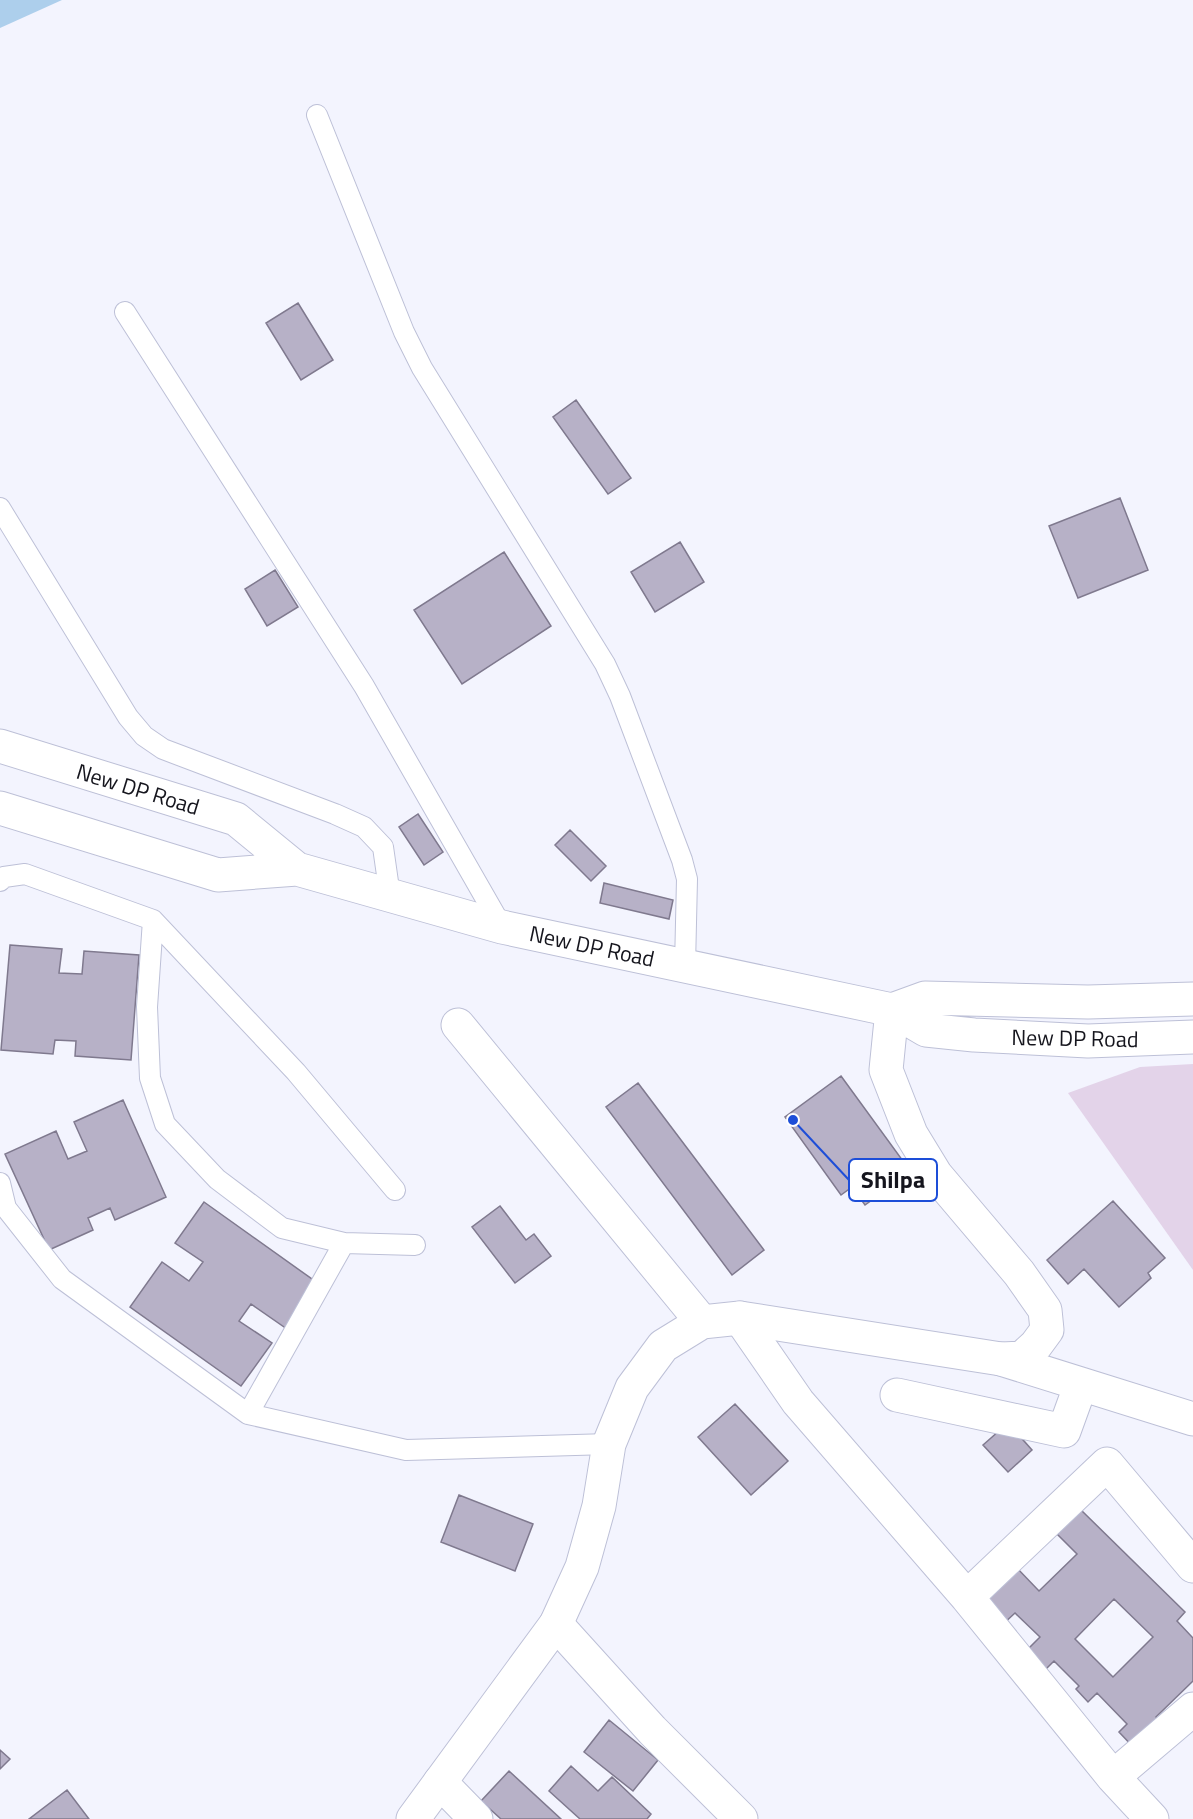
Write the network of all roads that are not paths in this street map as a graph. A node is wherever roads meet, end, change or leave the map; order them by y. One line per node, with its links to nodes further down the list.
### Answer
1 (317, 116): 11 (lane)
2 (125, 312): 10 (lane)
3 (0, 508): 8 (lane)
4 (0, 746): 6 (street, New DP Road)
5 (0, 808): 6 (street, New DP Road)
6 (297, 869): 8 (street, New DP Road)
7 (0, 881): 9 (lane)
8 (390, 896): 10 (street, New DP Road)
9 (153, 920): 17 (lane); 18 (lane)
10 (502, 927): 11 (street, New DP Road)
11 (684, 966): 13 (street, New DP Road)
12 (1193, 999): 13 (street, New DP Road)
13 (892, 1010): 15 (street, New DP Road); 22 (street)
14 (458, 1025): 21 (street)
15 (1193, 1038)
16 (0, 1183): 25 (lane)
17 (395, 1190)
18 (344, 1242): 19 (lane); 25 (lane)
19 (416, 1245)
20 (740, 1318): 21 (street); 22 (street); 29 (street)
21 (702, 1322): 27 (street)
22 (1001, 1359): 23 (street)
23 (1081, 1384): 24 (street); 26 (street)
24 (897, 1395)
25 (248, 1414): 27 (lane)
26 (1193, 1419)
27 (609, 1444): 30 (street)
28 (1193, 1566): 29 (street)
29 (967, 1597): 32 (street)
30 (556, 1624): 33 (street); 36 (street)
31 (1193, 1709): 32 (street)
32 (1113, 1777): 37 (street)
33 (440, 1782): 34 (street); 35 (street)
34 (413, 1819)
35 (476, 1819)
36 (741, 1819)
37 (1152, 1819)

